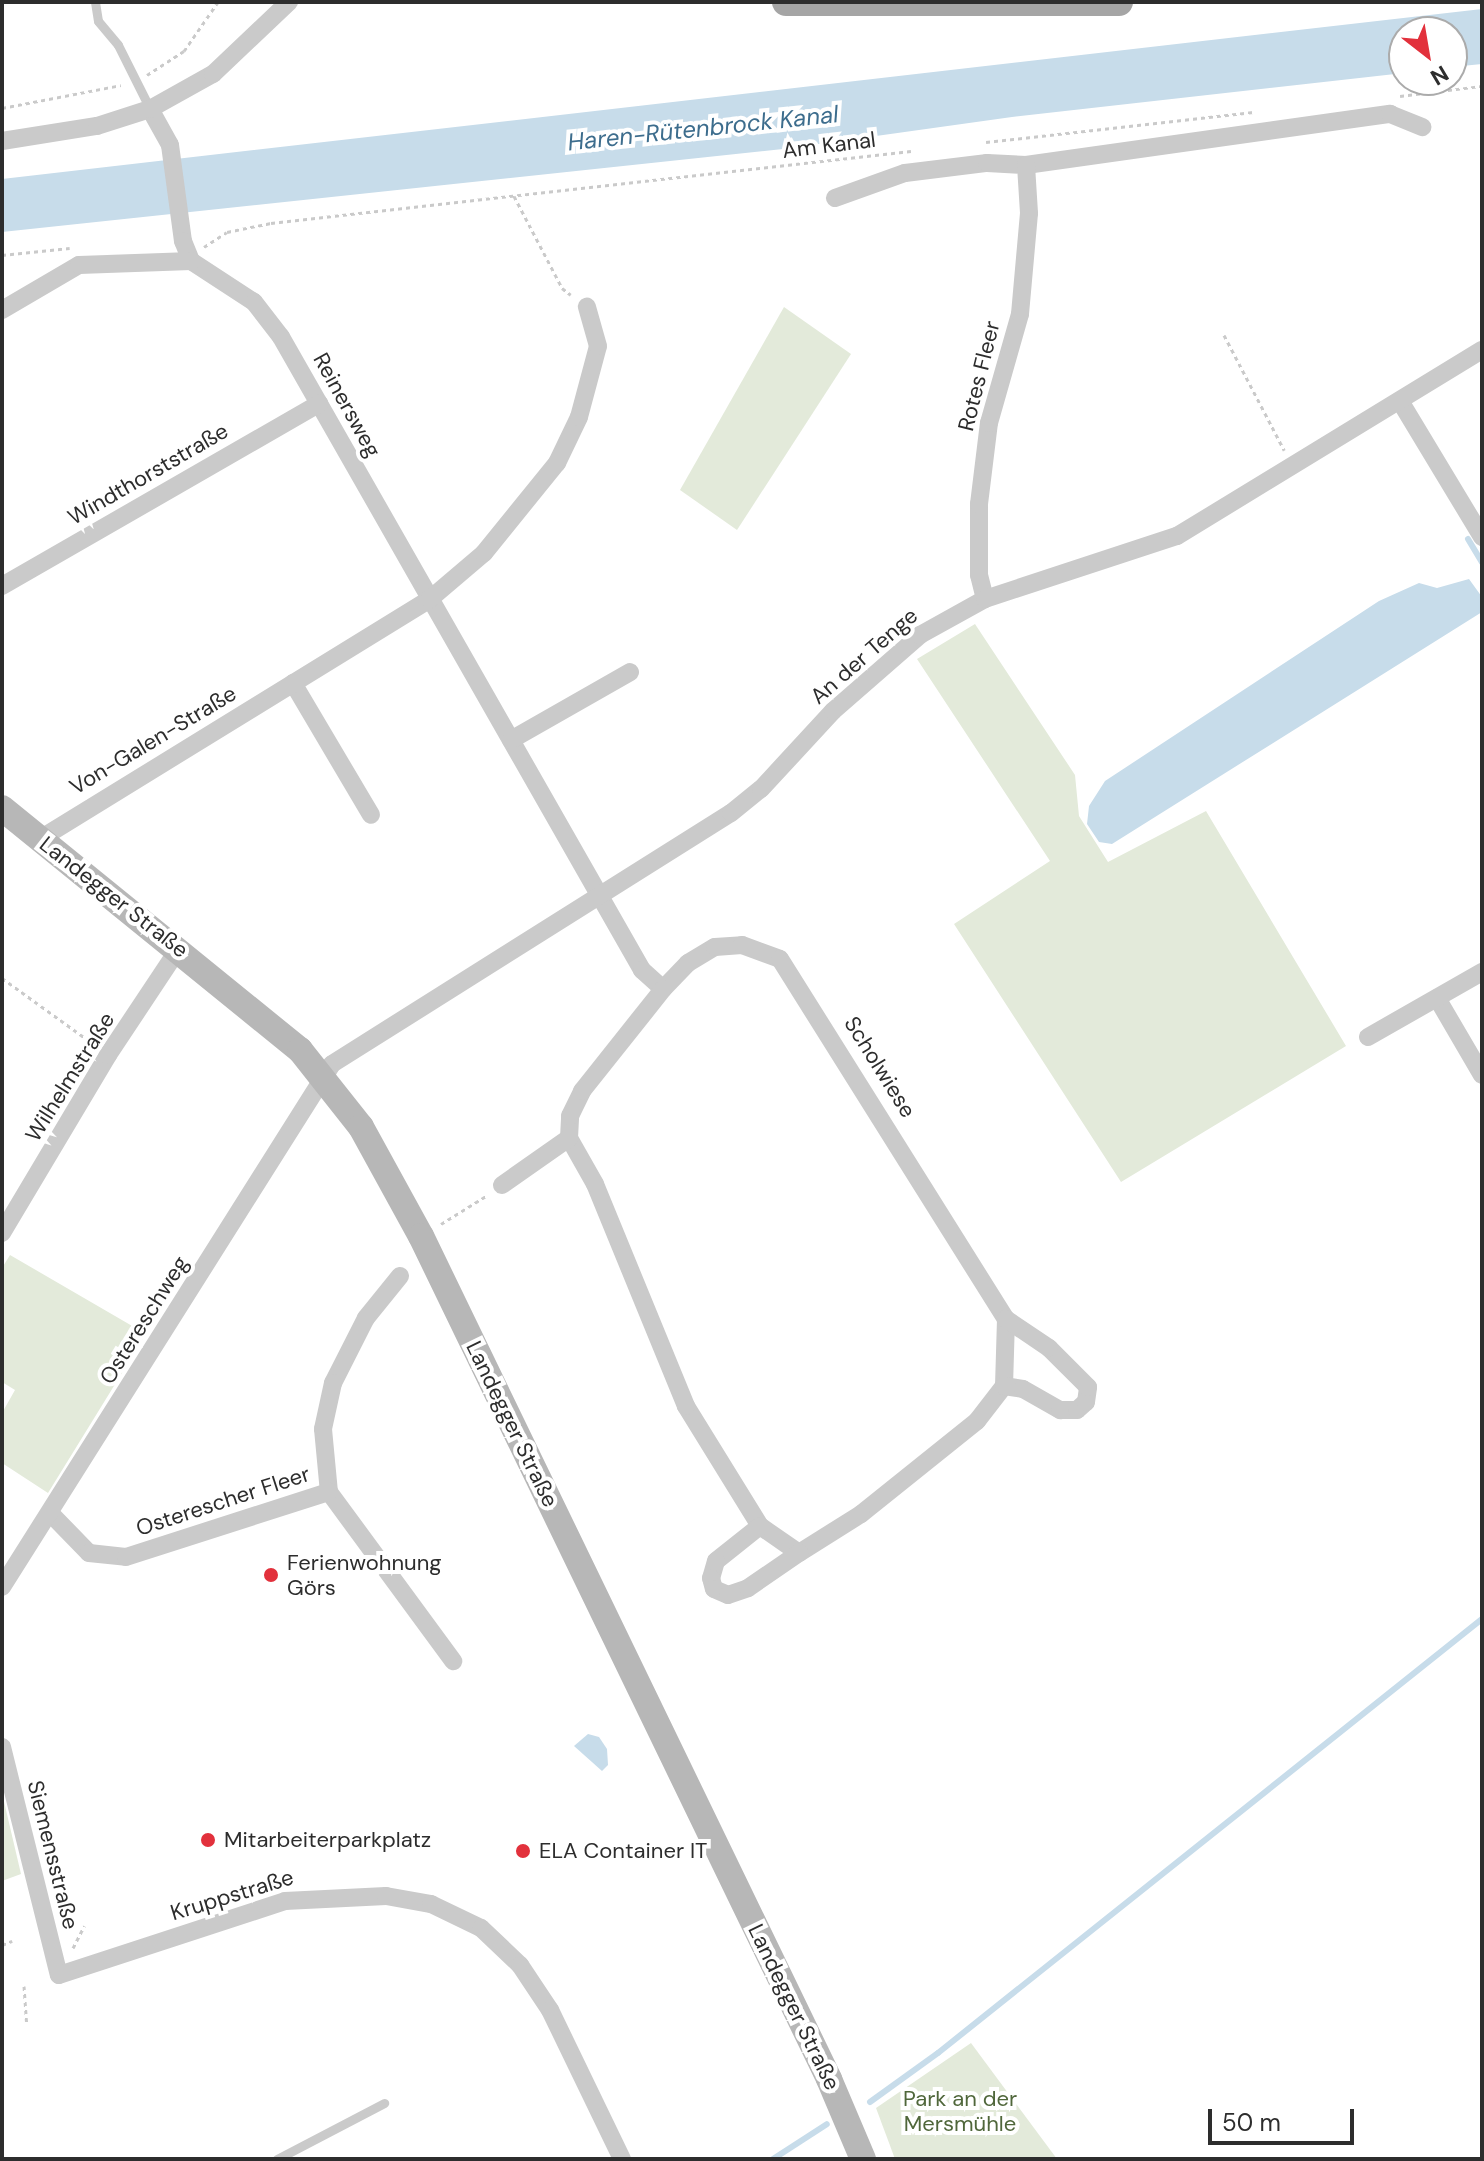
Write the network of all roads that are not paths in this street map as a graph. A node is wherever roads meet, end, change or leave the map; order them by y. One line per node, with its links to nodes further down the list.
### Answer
1 (95, 2): 5 (lane)
2 (289, 2): 5 (street)
3 (786, 2): 4 (main road)
4 (1119, 2)
5 (150, 109): 7 (street); 10 (street)
6 (1422, 127): 8 (street)
7 (2, 141)
8 (1026, 165): 9 (street); 19 (street, Rotes Fleer)
9 (835, 198)
10 (191, 261): 12 (street); 15 (street, Reinersweg)
11 (587, 307): 18 (street, Von-Galen-Straße)
12 (2, 310)
13 (1482, 350): 14 (street, An der Tenge)
14 (1400, 401): 16 (street); 19 (street, An der Tenge)
15 (319, 404): 17 (street, Windthorststraße); 18 (street, Reinersweg)
16 (1482, 537)
17 (2, 586)
18 (430, 599): 21 (street, Von-Galen-Straße); 22 (street, Reinersweg)
19 (985, 599): 26 (street, An der Tenge)
20 (630, 672): 22 (street)
21 (293, 683): 24 (street); 25 (street, Von-Galen-Straße)
22 (511, 740): 26 (street, Reinersweg)
23 (2, 808): 25 (main road, Landegger Straße)
24 (371, 815)
25 (40, 839): 27 (main road, Landegger Straße)
26 (601, 898): 29 (street); 33 (street, An der Tenge)
27 (179, 948): 33 (main road, Landegger Straße); 36 (street, Wilhelmstraße)
28 (1482, 972): 30 (street)
29 (663, 989): 34 (street, Scholwiese); 38 (street, Scholwiese)
30 (1437, 998): 31 (street); 32 (street)
31 (1368, 1037)
32 (1482, 1075)
33 (322, 1076): 41 (street, Ostereschweg); 51 (main road, Landegger Straße)
34 (569, 1138): 35 (street); 42 (street)
35 (502, 1185)
36 (2, 1233)
37 (400, 1276): 40 (street, Osterescher Fleer)
38 (1006, 1319): 39 (street); 39 (street, Scholwiese)
39 (1004, 1386): 43 (street)
40 (329, 1492): 41 (street, Osterescher Fleer); 45 (street, Osterescher Fleer)
41 (52, 1515): 44 (street, Ostereschweg)
42 (760, 1526): 43 (street); 43 (street)
43 (799, 1553)
44 (2, 1587)
45 (453, 1661)
46 (2, 1747): 47 (street, Siemensstraße)
47 (59, 1975): 50 (street, Kruppstraße)
48 (384, 2103): 49 (lane)
49 (277, 2159)
50 (622, 2159)
51 (863, 2159)

